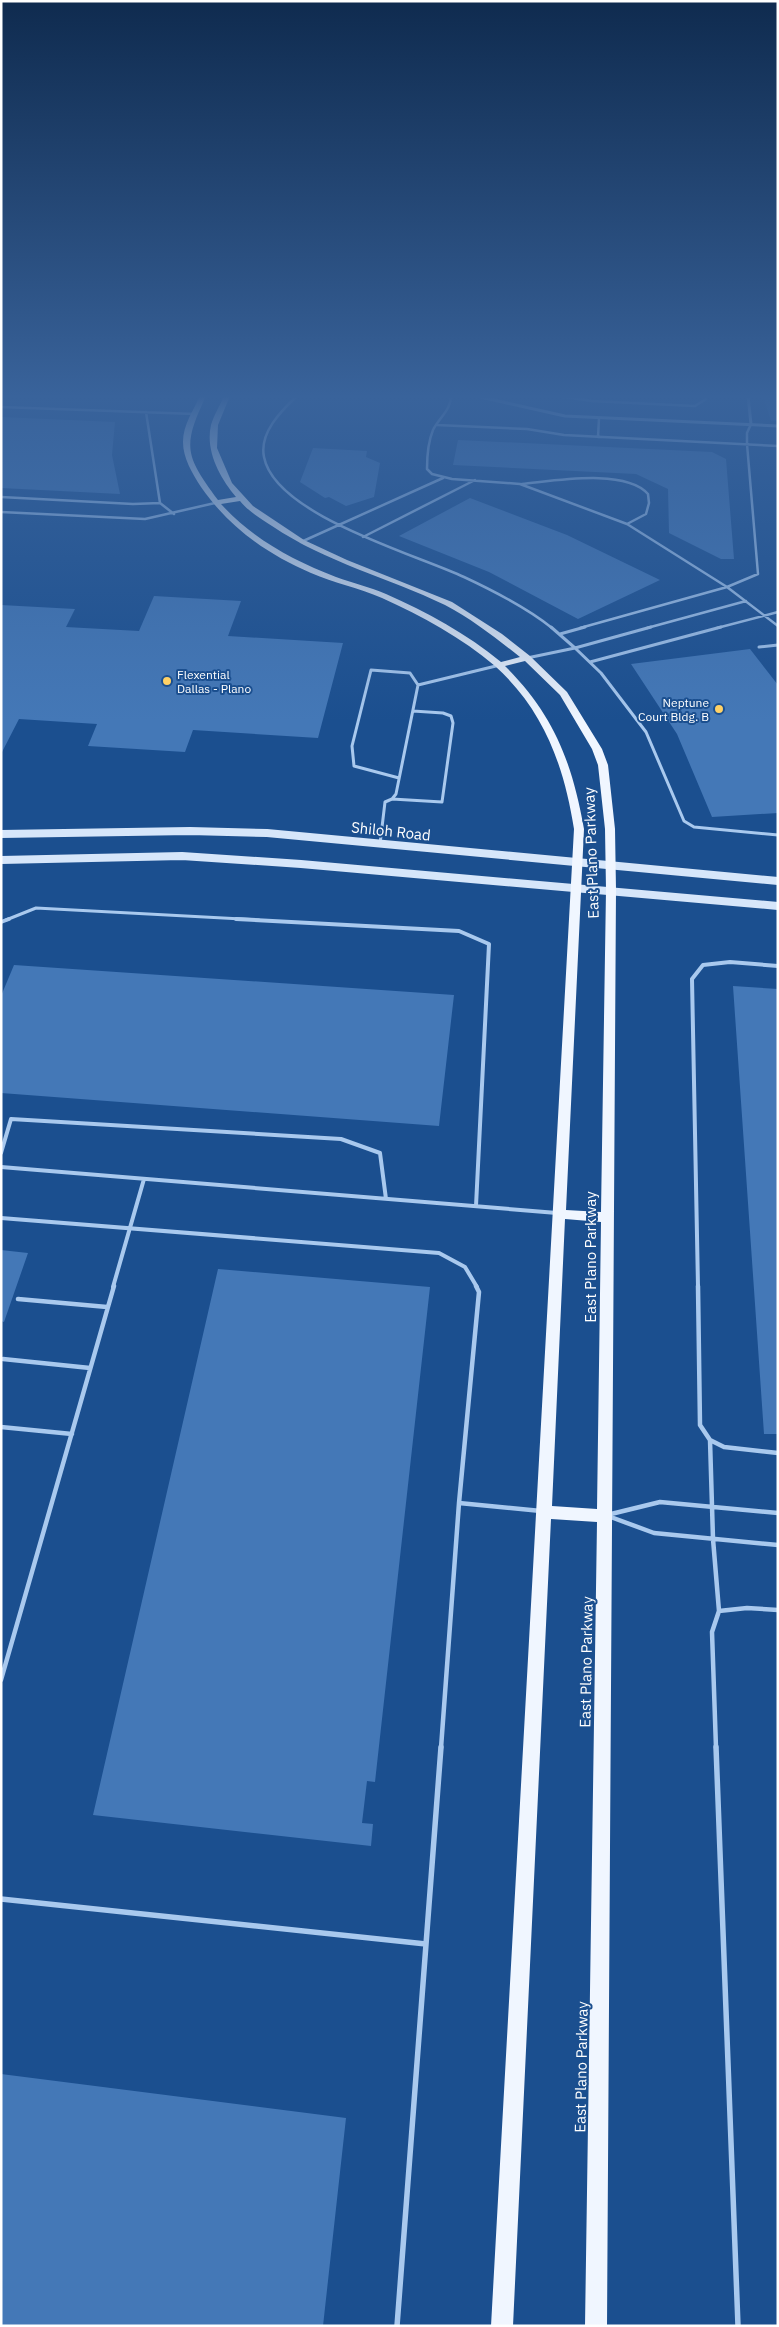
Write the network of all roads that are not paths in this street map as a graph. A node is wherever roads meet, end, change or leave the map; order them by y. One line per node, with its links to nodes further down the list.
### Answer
1 (162, 505): 12 (lane)
2 (209, 505): 12 (lane)
3 (217, 505): 28 (main road, East Plano Parkway)
4 (247, 505): 16 (main road, East Plano Parkway)
5 (305, 505): 14 (lane)
6 (385, 505): 14 (lane)
7 (427, 505): 15 (lane)
8 (581, 505): 13 (lane)
9 (649, 505): 13 (lane)
10 (753, 505): 17 (lane)
11 (1, 512): 12 (lane)
12 (174, 514)
13 (627, 524): 17 (lane)
14 (338, 526): 15 (lane); 16 (lane)
15 (363, 537): 22 (lane)
16 (301, 542): 26 (main road, East Plano Parkway)
17 (727, 588): 18 (lane); 22 (lane)
18 (746, 601): 20 (lane); 25 (lane)
19 (778, 612): 20 (lane)
20 (765, 615): 21 (lane); 27 (lane)
21 (778, 626)
22 (560, 634): 25 (lane)
23 (778, 645): 24 (lane)
24 (759, 647)
25 (575, 648): 26 (lane); 27 (lane)
26 (527, 658): 28 (main road); 38 (main road, East Plano Parkway)
27 (590, 662): 34 (lane)
28 (500, 665): 29 (lane); 37 (main road, East Plano Parkway)
29 (418, 685): 30 (lane); 31 (lane)
30 (413, 711): 31 (lane); 32 (lane)
31 (399, 778): 32 (lane)
32 (392, 800): 35 (lane)
33 (1, 834): 35 (main road, Shiloh Road)
34 (778, 835)
35 (380, 844): 37 (main road, Shiloh Road)
36 (1, 860): 40 (main road)
37 (577, 862): 38 (main road, Shiloh Road); 40 (main road, East Plano Parkway)
38 (611, 867): 39 (main road, Shiloh Road); 41 (main road, East Plano Parkway)
39 (778, 881)
40 (575, 887): 41 (main road); 50 (main road, East Plano Parkway)
41 (611, 890): 42 (main road); 52 (main road, East Plano Parkway)
42 (778, 906)
43 (1, 922): 49 (lane)
44 (778, 966): 60 (lane)
45 (1, 1153): 48 (lane)
46 (1, 1166): 47 (lane)
47 (144, 1179): 48 (lane); 53 (lane)
48 (386, 1199): 49 (lane)
49 (476, 1206): 50 (lane)
50 (559, 1214): 52 (main road); 64 (main road, East Plano Parkway)
51 (1, 1218): 53 (lane)
52 (608, 1218): 66 (main road, East Plano Parkway)
53 (129, 1228): 55 (lane); 62 (lane)
54 (18, 1299): 55 (lane)
55 (107, 1307): 57 (lane)
56 (3, 1360): 57 (lane)
57 (90, 1368): 59 (lane)
58 (1, 1427): 59 (lane)
59 (72, 1434): 71 (lane)
60 (710, 1440): 61 (lane); 63 (lane)
61 (778, 1453)
62 (459, 1503): 64 (lane); 73 (lane)
63 (713, 1507): 65 (lane); 66 (lane); 67 (lane)
64 (544, 1512): 66 (main road); 75 (main road, East Plano Parkway)
65 (778, 1513)
66 (606, 1516): 67 (lane); 76 (main road, East Plano Parkway)
67 (713, 1539): 68 (lane); 70 (lane)
68 (778, 1545)
69 (778, 1610): 70 (lane)
70 (719, 1611): 77 (lane)
71 (1, 1680)
72 (1, 1899): 73 (lane)
73 (426, 1944): 74 (lane)
74 (398, 2326)
75 (502, 2326)
76 (596, 2326)
77 (738, 2326)

